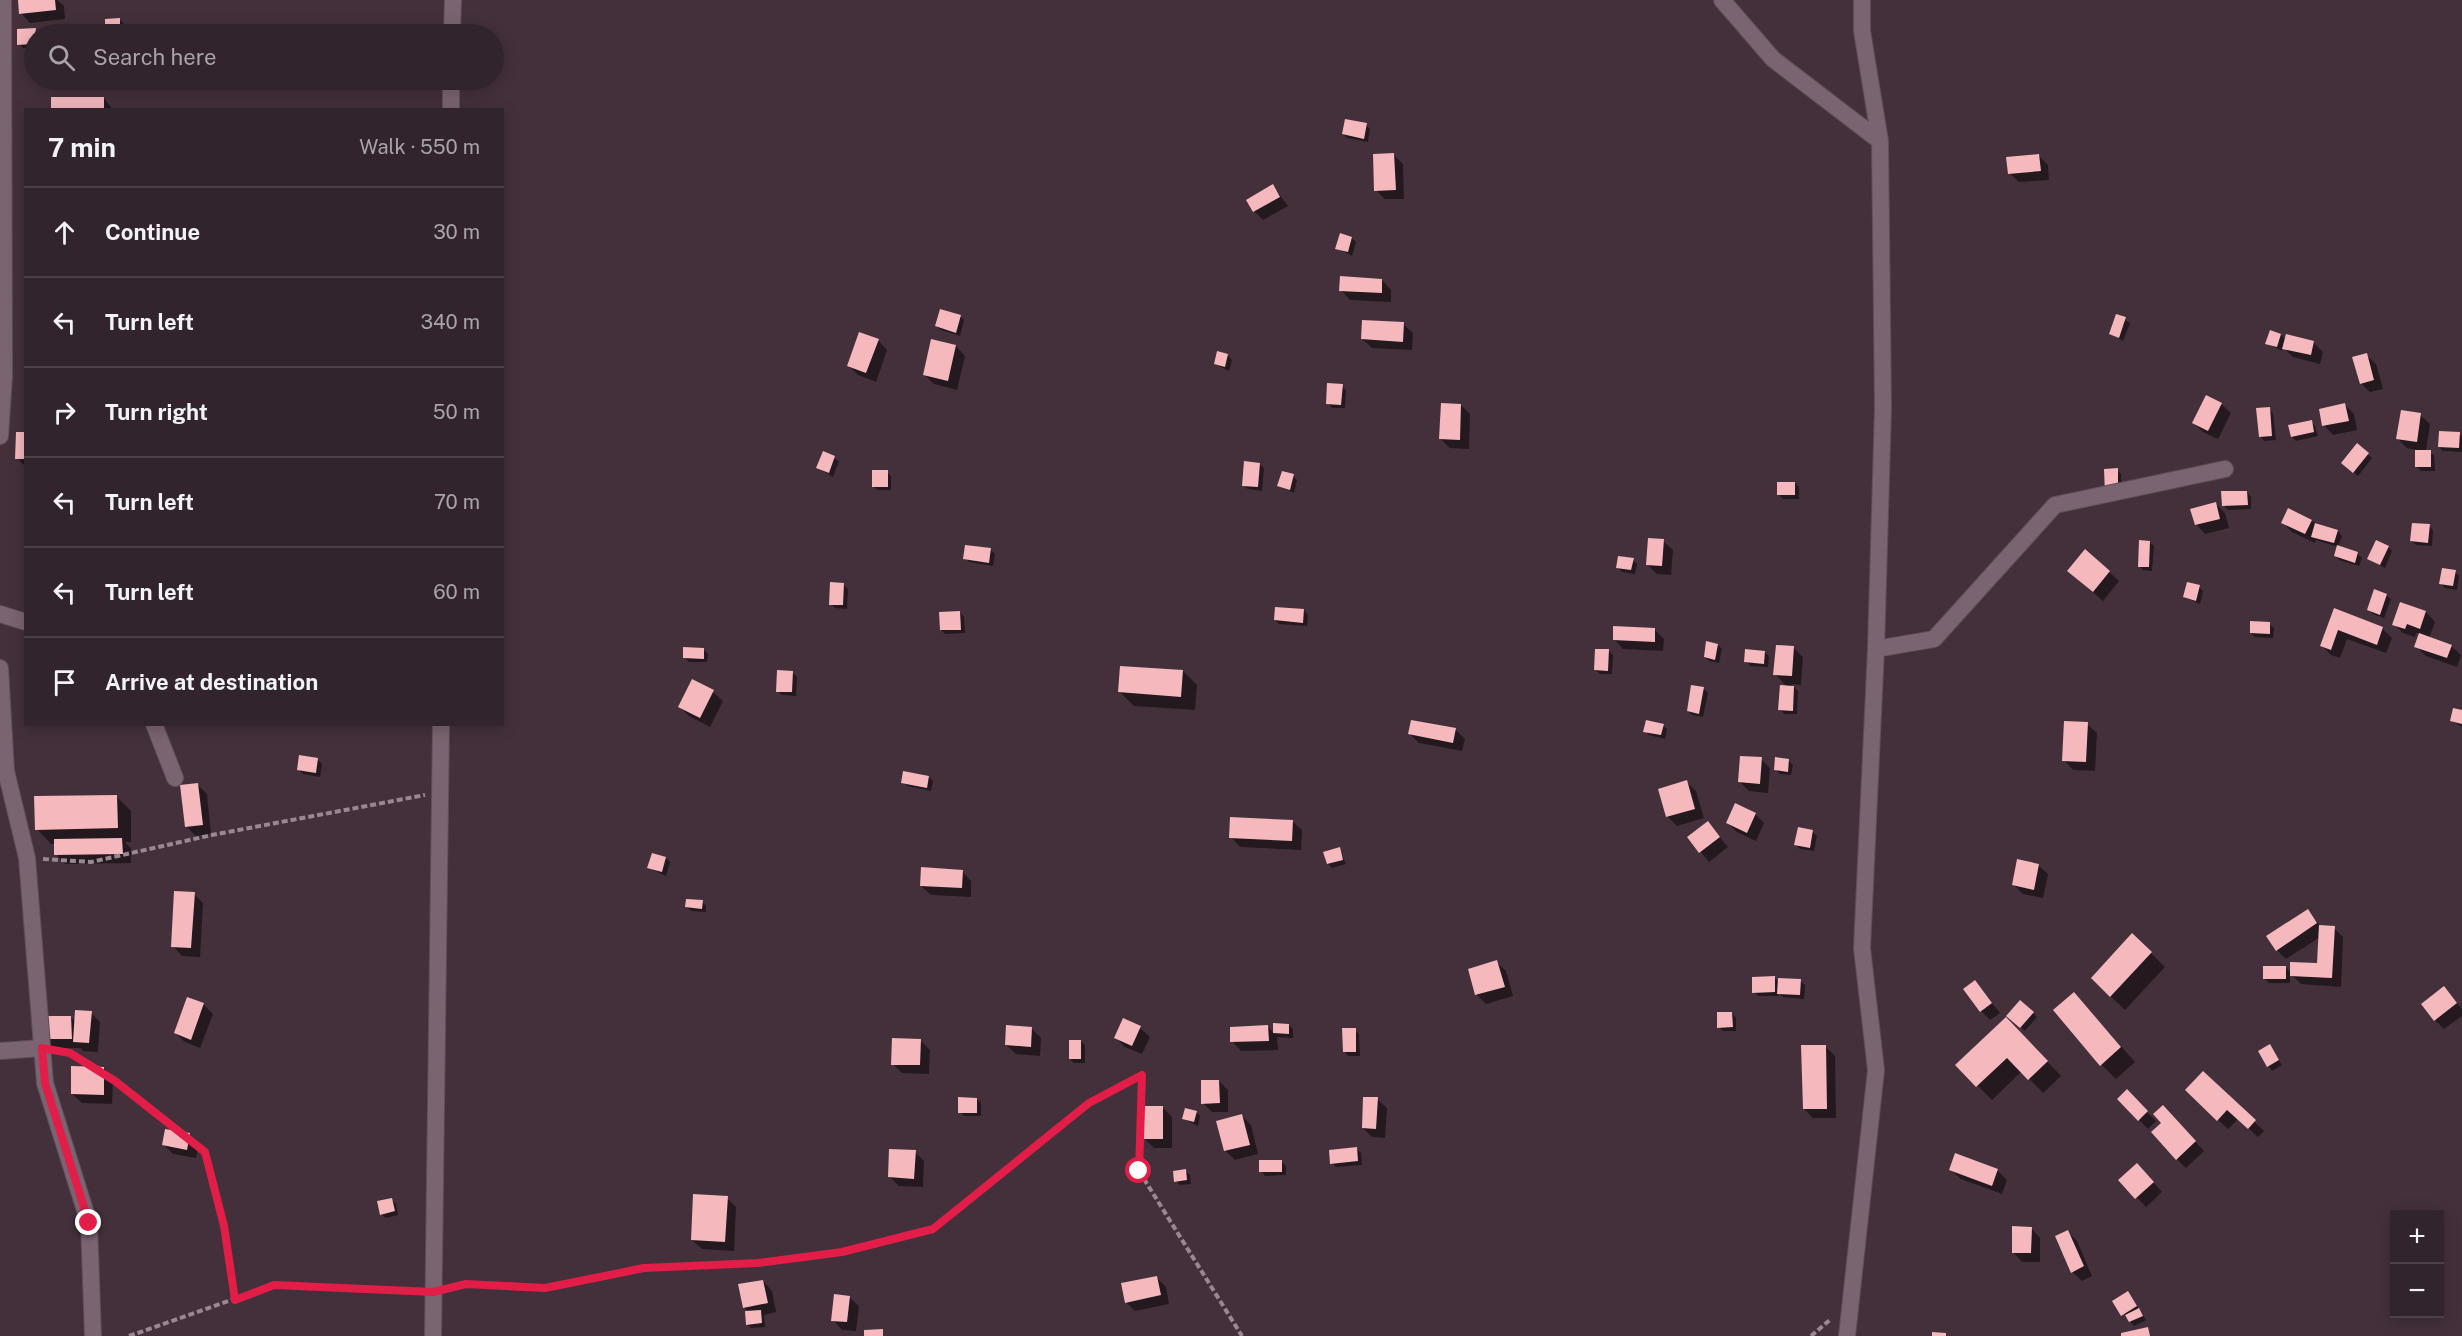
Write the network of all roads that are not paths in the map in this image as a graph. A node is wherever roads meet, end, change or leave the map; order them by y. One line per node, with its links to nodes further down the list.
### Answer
1 (3, 0): 9 (street)
2 (453, 0): 5 (street)
3 (1722, 0): 8 (street)
4 (1862, 0): 8 (street)
5 (452, 24)
6 (451, 90): 7 (street)
7 (451, 108)
8 (1880, 141): 13 (street)
9 (0, 436)
10 (2225, 469): 13 (street)
11 (0, 614): 12 (street)
12 (24, 621)
13 (1876, 649): 23 (street)
14 (0, 668): 17 (street)
15 (155, 726): 18 (street)
16 (441, 726): 22 (street)
17 (3, 771): 19 (street)
18 (175, 778)
19 (42, 1048): 20 (street); 21 (street)
20 (0, 1051)
21 (93, 1336)
22 (433, 1336)
23 (1846, 1336)

